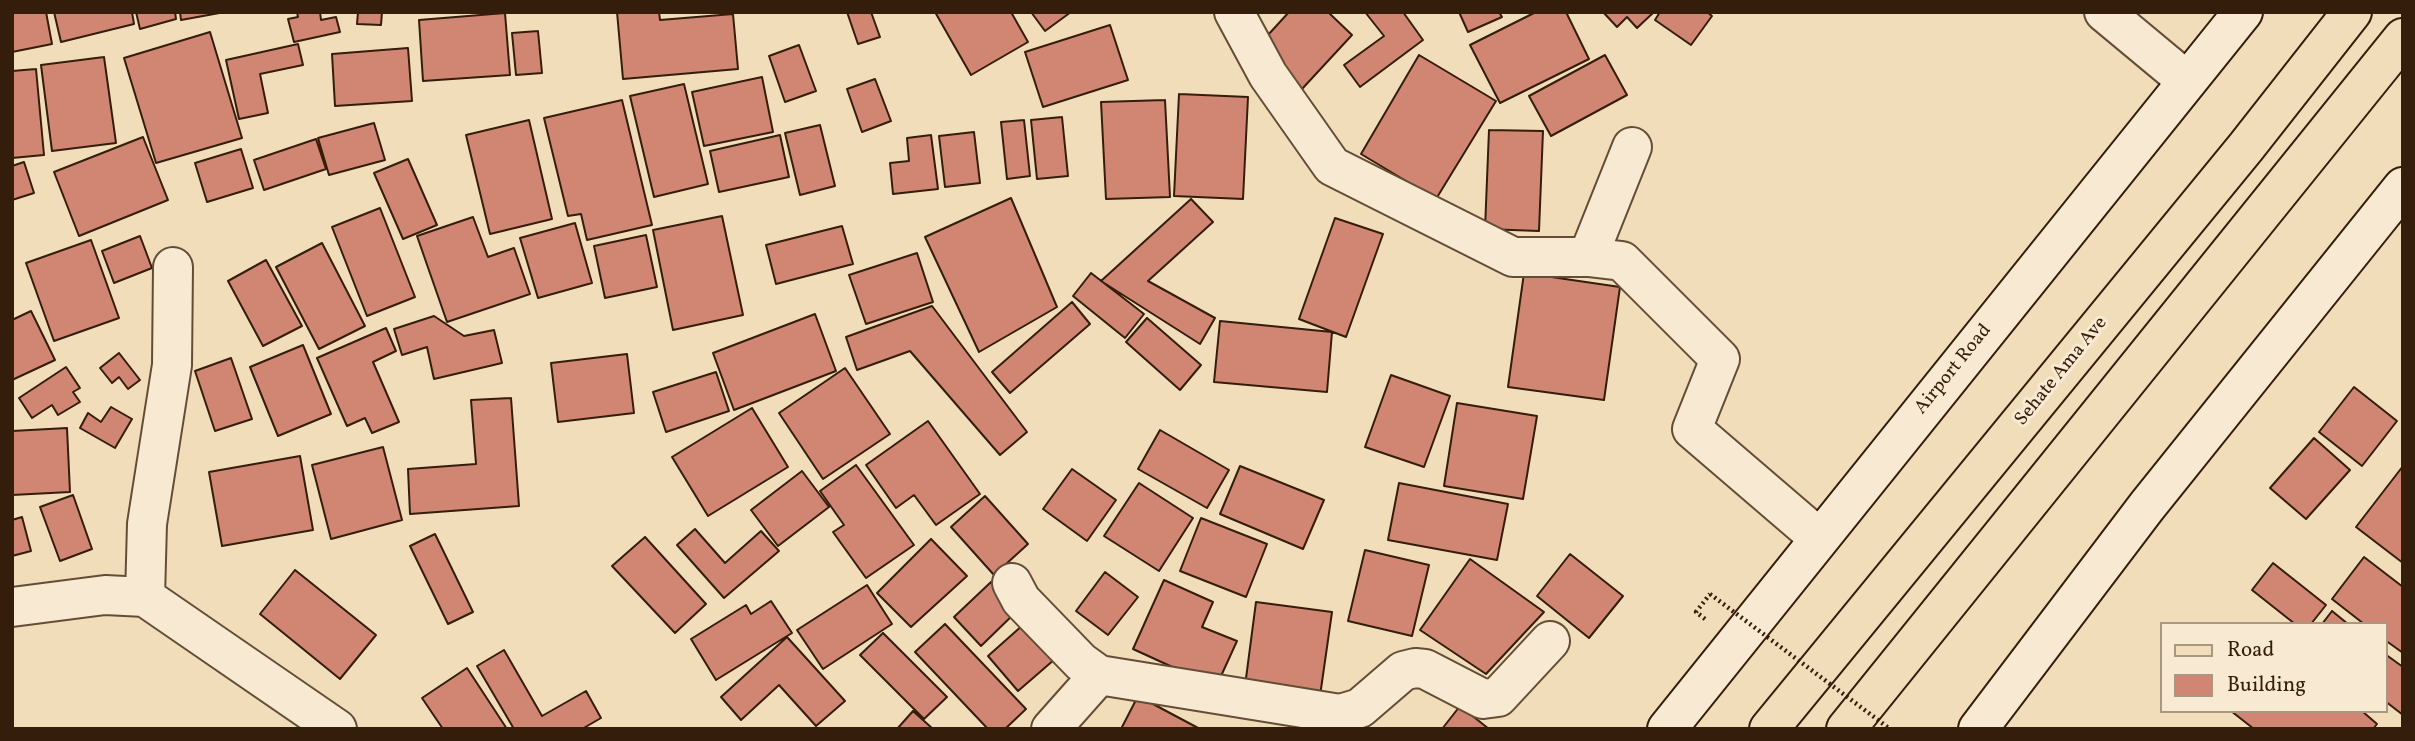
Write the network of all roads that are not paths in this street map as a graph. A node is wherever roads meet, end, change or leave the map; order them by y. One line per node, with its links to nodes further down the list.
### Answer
1 (1234, 12): 9 (street)
2 (2104, 12): 6 (street)
3 (2243, 12): 6 (street, Airport Road)
4 (2352, 12): 20 (main road, Sehate Ama Ave)
5 (2403, 38): 21 (main road)
6 (2187, 81): 11 (street, Airport Road)
7 (1632, 146): 9 (street)
8 (2403, 187): 22 (street)
9 (1588, 257): 11 (street)
10 (173, 267): 13 (street)
11 (1819, 538): 19 (street, Airport Road)
12 (1012, 583): 16 (street)
13 (145, 597): 14 (street); 17 (street)
14 (12, 607)
15 (1550, 641): 16 (street)
16 (1099, 675): 18 (street)
17 (337, 729)
18 (1051, 729)
19 (1667, 729)
20 (1769, 729)
21 (1846, 729)
22 (1978, 729)

